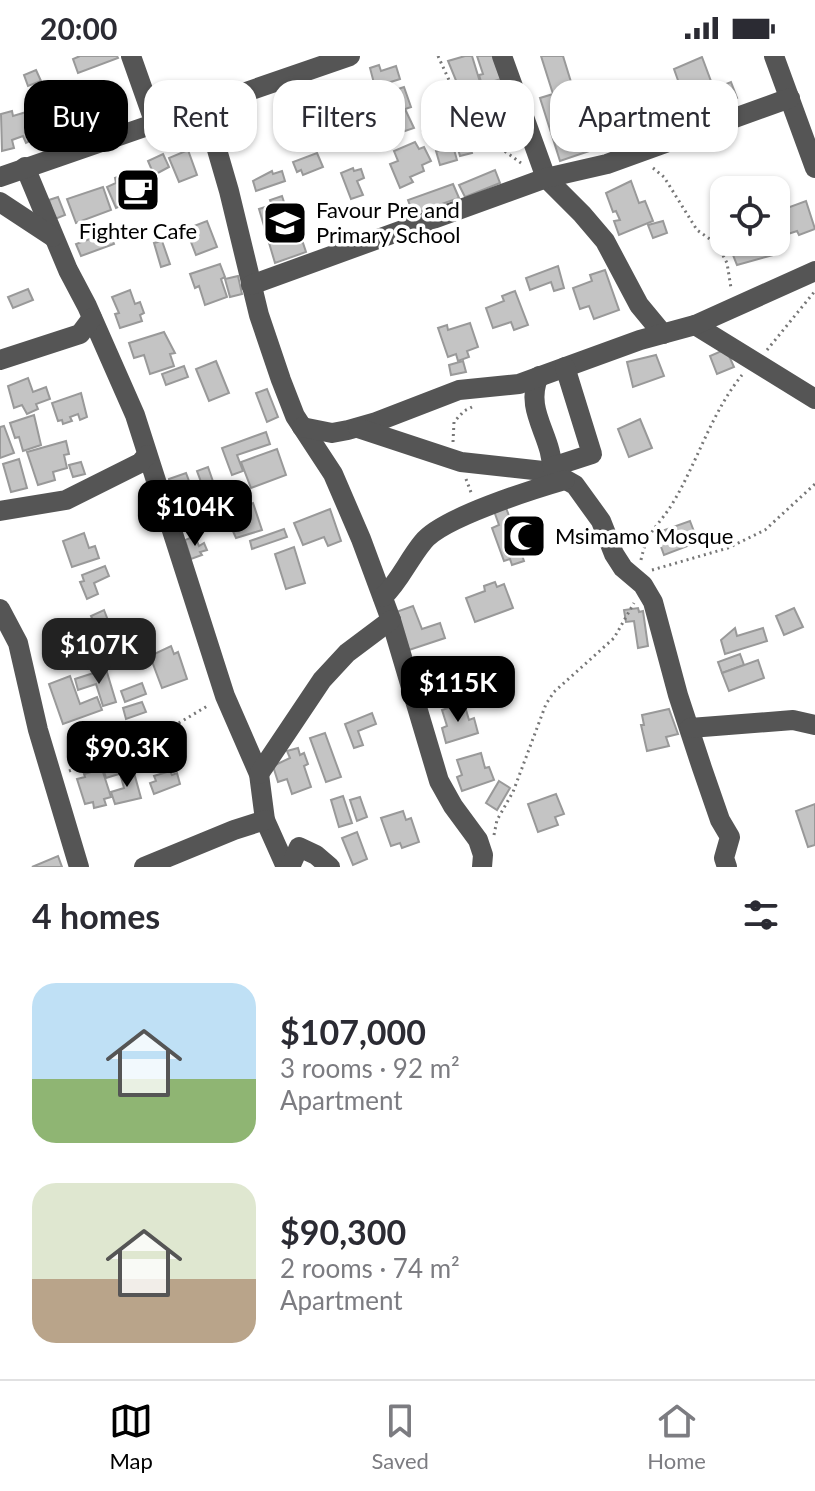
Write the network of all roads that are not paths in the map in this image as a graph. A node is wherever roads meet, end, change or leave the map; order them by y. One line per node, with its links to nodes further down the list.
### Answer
1 (131, 56): 6 (street)
2 (350, 56): 5 (street)
3 (502, 56): 12 (street)
4 (774, 56): 7 (street)
5 (257, 87)
6 (144, 93)
7 (790, 98): 11 (street); 12 (street)
8 (144, 125): 10 (street)
9 (218, 152): 17 (street)
10 (25, 167): 13 (street); 15 (street)
11 (815, 168)
12 (545, 175): 17 (street); 20 (street)
13 (0, 177)
14 (0, 202): 15 (street)
15 (53, 237): 18 (street)
16 (815, 271): 19 (street)
17 (251, 285): 25 (street)
18 (92, 318): 21 (street); 27 (street)
19 (695, 325): 20 (street); 24 (street)
20 (663, 334): 22 (street)
21 (0, 360)
22 (565, 367): 23 (street); 28 (street)
23 (539, 376): 26 (street); 28 (street)
24 (815, 399)
25 (302, 427): 26 (street); 30 (street)
26 (358, 428): 28 (street)
27 (147, 455): 29 (street); 35 (street)
28 (556, 473): 30 (street); 34 (street)
29 (0, 511)
30 (383, 597): 32 (street)
31 (0, 609): 39 (street)
32 (391, 620): 35 (street); 37 (street)
33 (815, 725): 34 (street)
34 (690, 728): 42 (street)
35 (259, 774): 36 (street)
36 (265, 820): 38 (street); 40 (street)
37 (482, 863)
38 (149, 866)
39 (79, 867)
40 (288, 867): 41 (street)
41 (330, 867)
42 (727, 867)

